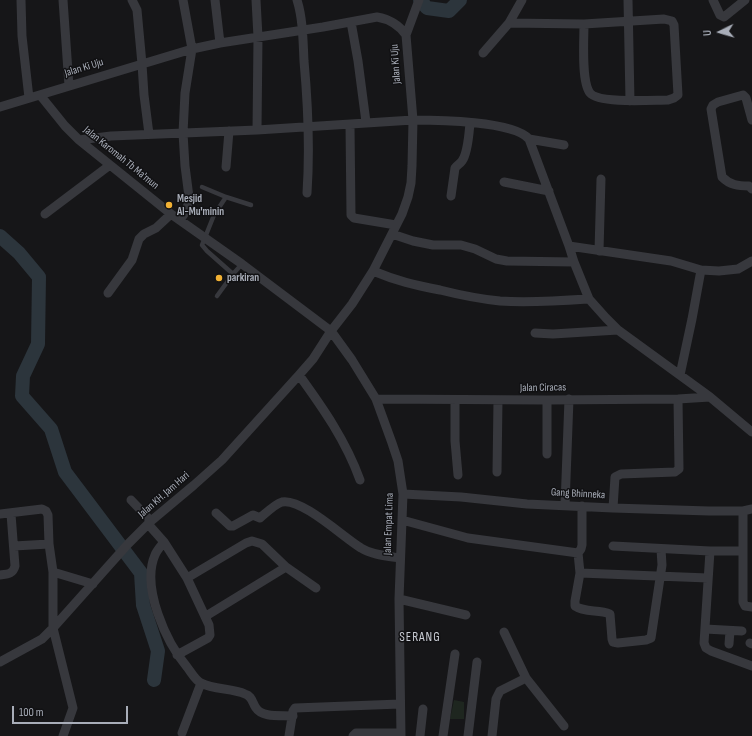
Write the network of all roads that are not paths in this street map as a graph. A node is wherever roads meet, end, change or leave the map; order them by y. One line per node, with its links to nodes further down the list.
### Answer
1 (21, 0): 26 (street)
2 (63, 0): 24 (street)
3 (132, 0): 23 (street)
4 (183, 0): 21 (street)
5 (215, 0): 20 (street)
6 (256, 0): 19 (street)
7 (297, 0): 17 (street)
8 (522, 0): 15 (street)
9 (628, 0): 13 (street)
10 (712, 0): 11 (street)
11 (745, 0)
12 (418, 4): 18 (street)
13 (629, 20): 16 (street); 27 (street); 27 (street)
14 (351, 22): 17 (street, Jalan Ki Uju); 18 (street, Jalan Ki Uju); 31 (street)
15 (509, 23): 16 (street); 22 (street)
16 (584, 24): 27 (street)
17 (302, 30): 19 (street, Jalan Ki Uju); 34 (street)
18 (406, 35): 29 (street, Jalan Ki Uju)
19 (258, 37): 20 (street, Jalan Ki Uju); 35 (street)
20 (220, 43): 21 (street, Jalan Ki Uju)
21 (192, 49): 23 (street, Jalan Ki Uju); 37 (street)
22 (483, 53)
23 (142, 64): 24 (street, Jalan Ki Uju); 38 (street)
24 (69, 86): 25 (street, Jalan Ki Uju)
25 (40, 95): 26 (street, Jalan Ki Uju); 40 (street, Jalan Karomah Tb Ma'mun)
26 (29, 98): 28 (street, Jalan Ki Uju)
27 (630, 101)
28 (0, 107)
29 (413, 120): 31 (street); 32 (street); 56 (street, Jalan Ki Uju)
30 (752, 120): 46 (street)
31 (366, 122): 33 (street)
32 (470, 123): 39 (street); 50 (street)
33 (350, 125): 34 (street); 56 (street)
34 (309, 127): 35 (street); 49 (street)
35 (257, 130): 36 (street)
36 (229, 131): 37 (street); 43 (street)
37 (182, 133): 38 (street); 55 (street)
38 (149, 134): 40 (street)
39 (529, 139): 41 (street); 48 (street)
40 (78, 140): 42 (street, Jalan Karomah Tb Ma'mun)
41 (564, 145)
42 (110, 165): 53 (street); 54 (street, Jalan Karomah Tb Ma'mun)
43 (226, 167)
44 (601, 179): 59 (street)
45 (504, 182): 48 (street)
46 (751, 186)
47 (202, 187): 51 (lane)
48 (549, 191): 58 (street)
49 (307, 193)
50 (451, 196)
51 (226, 197): 52 (lane); 57 (lane)
52 (251, 204)
53 (45, 214)
54 (171, 214): 55 (street, Jalan Karomah Tb Ma'mun); 66 (street)
55 (180, 220): 57 (street, Jalan Karomah Tb Ma'mun)
56 (394, 229): 61 (street); 63 (street, Jalan Ki Uju)
57 (205, 237): 62 (street, Jalan Karomah Tb Ma'mun); 65 (lane)
58 (569, 246): 59 (street); 61 (street)
59 (599, 251): 64 (street)
60 (752, 261): 64 (street)
61 (574, 262): 68 (street)
62 (242, 264): 65 (lane); 70 (street, Jalan Karomah Tb Ma'mun)
63 (373, 270): 68 (street); 70 (street, Jalan Ki Uju)
64 (701, 270): 73 (street)
65 (233, 274): 67 (lane)
66 (108, 293)
67 (218, 296)
68 (589, 299): 69 (street)
69 (618, 330): 71 (street); 73 (street)
70 (331, 331): 72 (street, Jalan KH. Jam Hari); 75 (street, Jalan Empat Lima)
71 (535, 333)
72 (299, 375): 85 (street); 96 (street, Jalan KH. Jam Hari)
73 (680, 375): 74 (street)
74 (710, 397): 77 (street, Jalan Ciracas); 81 (street)
75 (376, 399): 78 (street, Jalan Ciracas); 86 (street, Jalan Empat Lima)
76 (568, 399): 77 (street, Jalan Ciracas); 80 (street, Jalan Ciracas); 88 (street)
77 (678, 399): 90 (street)
78 (455, 400): 79 (street, Jalan Ciracas); 84 (street)
79 (498, 400): 80 (street, Jalan Ciracas); 83 (street)
80 (547, 400): 82 (street)
81 (752, 432)
82 (547, 454)
83 (497, 472)
84 (458, 475)
85 (360, 480)
86 (403, 494): 88 (street, Gang Bhinneka); 95 (street, Jalan Empat Lima)
87 (131, 500): 96 (street)
88 (565, 505): 89 (street, Gang Bhinneka)
89 (582, 506): 90 (street, Gang Bhinneka); 104 (street)
90 (613, 508): 91 (street, Gang Bhinneka)
91 (747, 510): 103 (street)
92 (216, 513): 105 (street)
93 (0, 514): 94 (street)
94 (11, 514): 98 (street); 99 (street)
95 (402, 520): 104 (street); 105 (street, Jalan Empat Lima)
96 (150, 523): 97 (street); 113 (street, Jalan KH. Jam Hari)
97 (164, 542): 111 (street); 126 (street)
98 (49, 544): 99 (street); 107 (street)
99 (14, 546): 109 (street)
100 (613, 546): 101 (street)
101 (662, 549): 102 (street); 110 (street)
102 (710, 551): 103 (street); 112 (street)
103 (743, 551): 116 (street)
104 (578, 553): 108 (street)
105 (400, 558): 115 (street, Jalan Empat Lima)
106 (286, 567): 111 (street); 114 (street); 118 (street)
107 (53, 572): 113 (street); 119 (street)
108 (580, 573): 110 (street); 110 (street)
109 (0, 574)
110 (660, 577): 112 (street)
111 (187, 578): 118 (street)
112 (708, 578): 120 (street)
113 (94, 583): 119 (street, Jalan KH. Jam Hari)
114 (316, 588)
115 (399, 598): 117 (street); 132 (street, Jalan Empat Lima)
116 (752, 607)
117 (466, 615)
118 (206, 616): 126 (street)
119 (53, 628): 127 (street, Jalan KH. Jam Hari); 138 (street)
120 (705, 629): 121 (street); 129 (street)
121 (730, 631): 122 (street); 124 (street)
122 (742, 631)
123 (504, 632): 130 (street)
124 (729, 644)
125 (455, 654): 142 (street)
126 (177, 655): 131 (street)
127 (0, 662)
128 (477, 662): 143 (street)
129 (752, 666)
130 (526, 678): 135 (street); 144 (street)
131 (201, 683): 134 (street); 136 (street)
132 (400, 704): 134 (street); 137 (street, Jalan Empat Lima)
133 (423, 709): 141 (street)
134 (293, 716): 139 (street)
135 (564, 726)
136 (182, 733)
137 (401, 734): 140 (street)
138 (63, 736)
139 (290, 736)
140 (353, 736)
141 (420, 736)
142 (443, 736)
143 (468, 736)
144 (492, 736)

